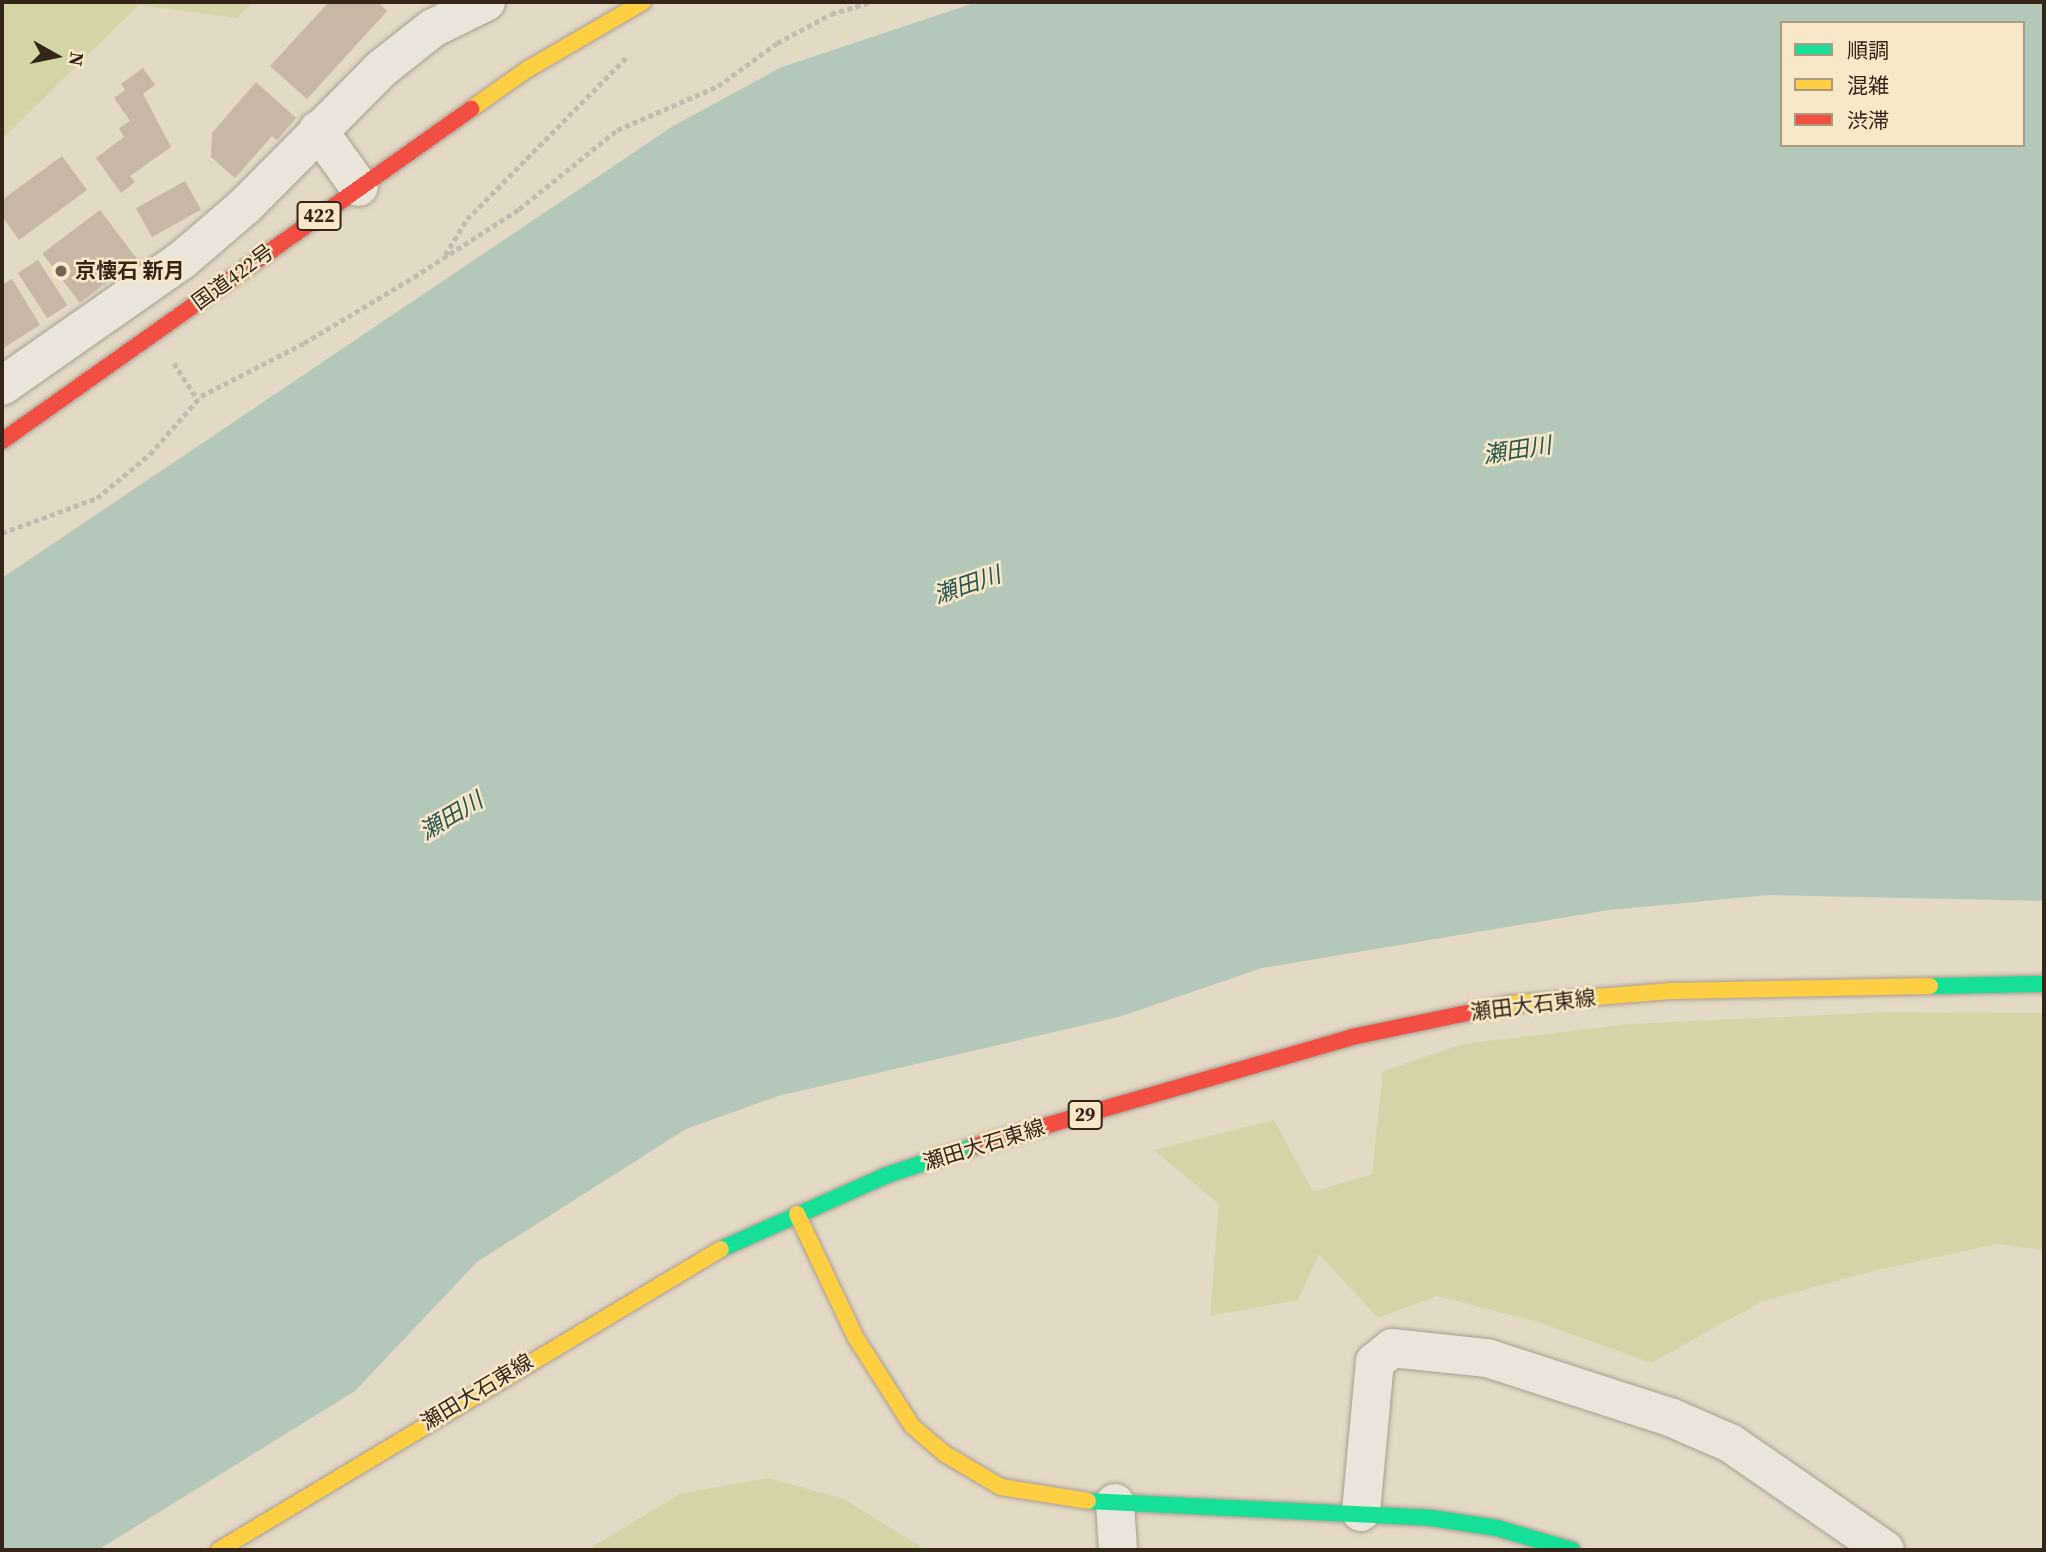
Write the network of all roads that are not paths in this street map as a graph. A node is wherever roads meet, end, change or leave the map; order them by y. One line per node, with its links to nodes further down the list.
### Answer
1 (486, 2): 3 (street)
2 (643, 2): 4 (main road, 国道422号 / 422)
3 (318, 130): 4 (street); 5 (street)
4 (359, 187): 6 (main road, 国道422号 / 422)
5 (2, 386)
6 (2, 441)
7 (2044, 984): 8 (main road, 瀬田大石東線 / 29)
8 (797, 1214): 9 (main road); 11 (main road, 瀬田大石東線 / 29)
9 (1115, 1503): 10 (main road); 12 (street)
10 (1361, 1511): 13 (main road); 14 (street)
11 (219, 1550)
12 (1118, 1550)
13 (1572, 1550)
14 (1885, 1550)

